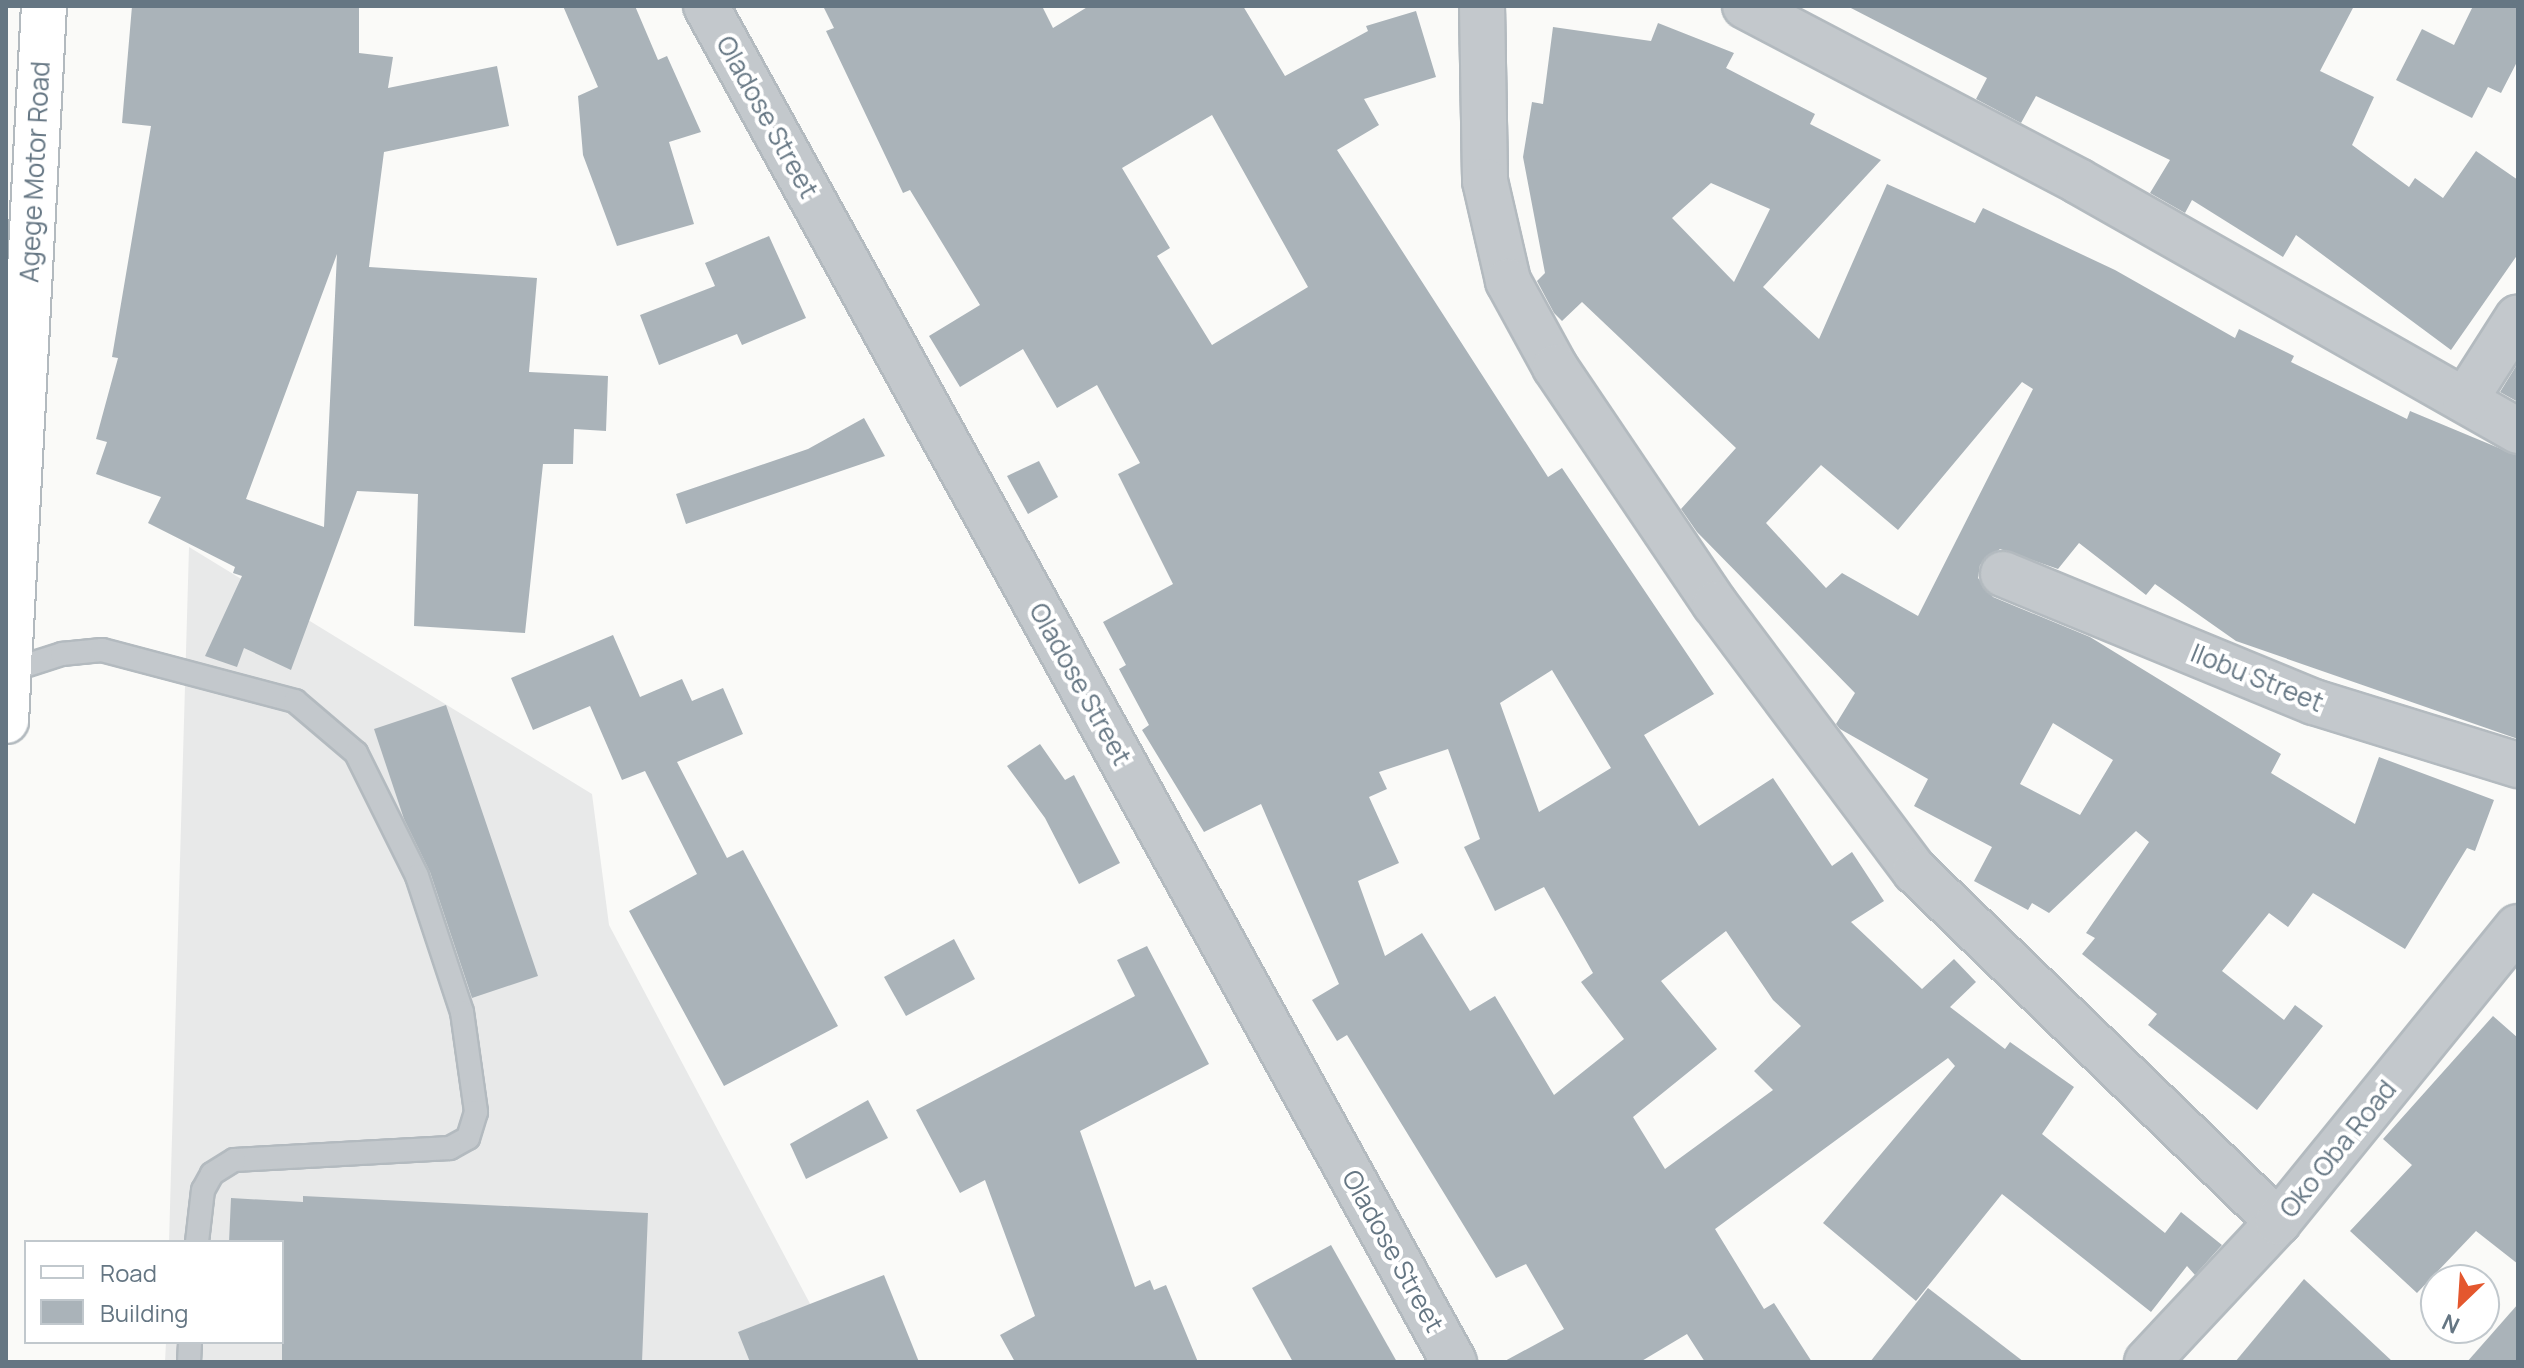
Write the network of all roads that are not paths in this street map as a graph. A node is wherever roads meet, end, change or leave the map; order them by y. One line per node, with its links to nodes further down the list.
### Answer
1 (44, 6): 9 (main road, Agege Motor Road)
2 (706, 6): 15 (street, Oladose Street)
3 (1482, 6): 13 (street)
4 (1762, 10): 6 (street)
5 (2518, 317): 6 (street)
6 (2465, 400): 7 (street)
7 (2518, 431)
8 (2003, 574): 11 (street, Ilobu Street)
9 (7, 671): 10 (main road, Agege Motor Road); 14 (lane)
10 (6, 721)
11 (2518, 765)
12 (2518, 927): 13 (street, Oko Oba Road)
13 (2278, 1222): 16 (street, Oko Oba Road)
14 (197, 1240)
15 (1454, 1362)
16 (2147, 1362)

